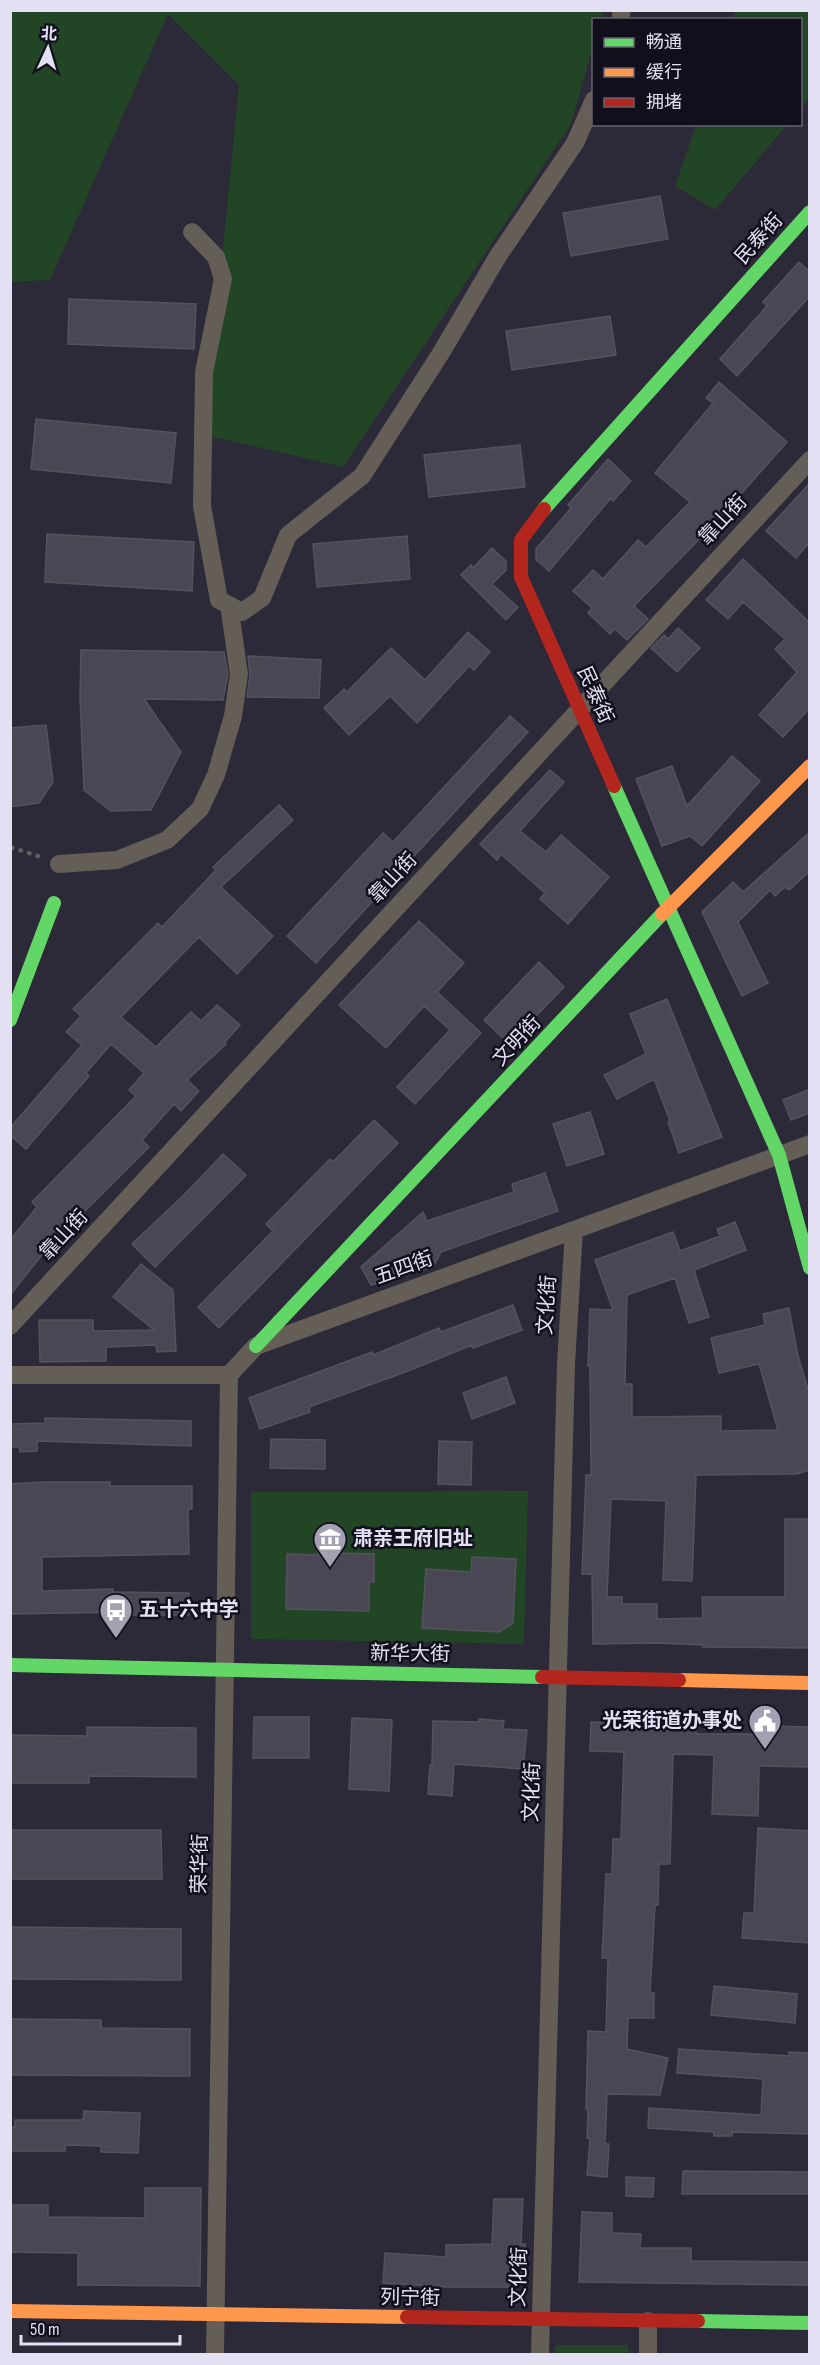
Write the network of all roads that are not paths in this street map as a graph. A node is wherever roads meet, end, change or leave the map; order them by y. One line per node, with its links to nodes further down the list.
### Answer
1 (592, 105): 5 (street)
2 (810, 212): 6 (street, 民泰街)
3 (192, 232): 5 (street)
4 (810, 460): 6 (street, 靠山街)
5 (229, 605): 8 (street)
6 (579, 709): 10 (street, 民泰街); 16 (street, 靠山街)
7 (810, 766): 10 (street, 文明街)
8 (59, 864)
9 (54, 903): 11 (street)
10 (668, 908): 13 (street, 民泰街); 17 (street, 文明街)
11 (10, 1020)
12 (810, 1144): 13 (street, 五四街)
13 (779, 1155): 14 (street, 五四街); 15 (street, 民泰街)
14 (574, 1230): 17 (street, 五四街); 22 (street, 文化街)
15 (810, 1268)
16 (10, 1326)
17 (256, 1346): 19 (street, 五四街)
18 (10, 1375): 19 (street)
19 (229, 1375): 21 (street, 荣华街)
20 (10, 1665): 21 (street, 新华大街)
21 (225, 1669): 22 (street, 新华大街); 25 (street, 荣华街)
22 (557, 1677): 23 (street, 新华大街); 26 (street, 文化街)
23 (810, 1683)
24 (10, 2311): 25 (street, 列宁街)
25 (216, 2314): 26 (street, 列宁街); 29 (street, 荣华街)
26 (541, 2319): 27 (street, 列宁街); 30 (street, 文化街)
27 (648, 2320): 28 (street, 列宁街); 31 (street)
28 (810, 2323)
29 (215, 2355)
30 (540, 2355)
31 (648, 2355)

